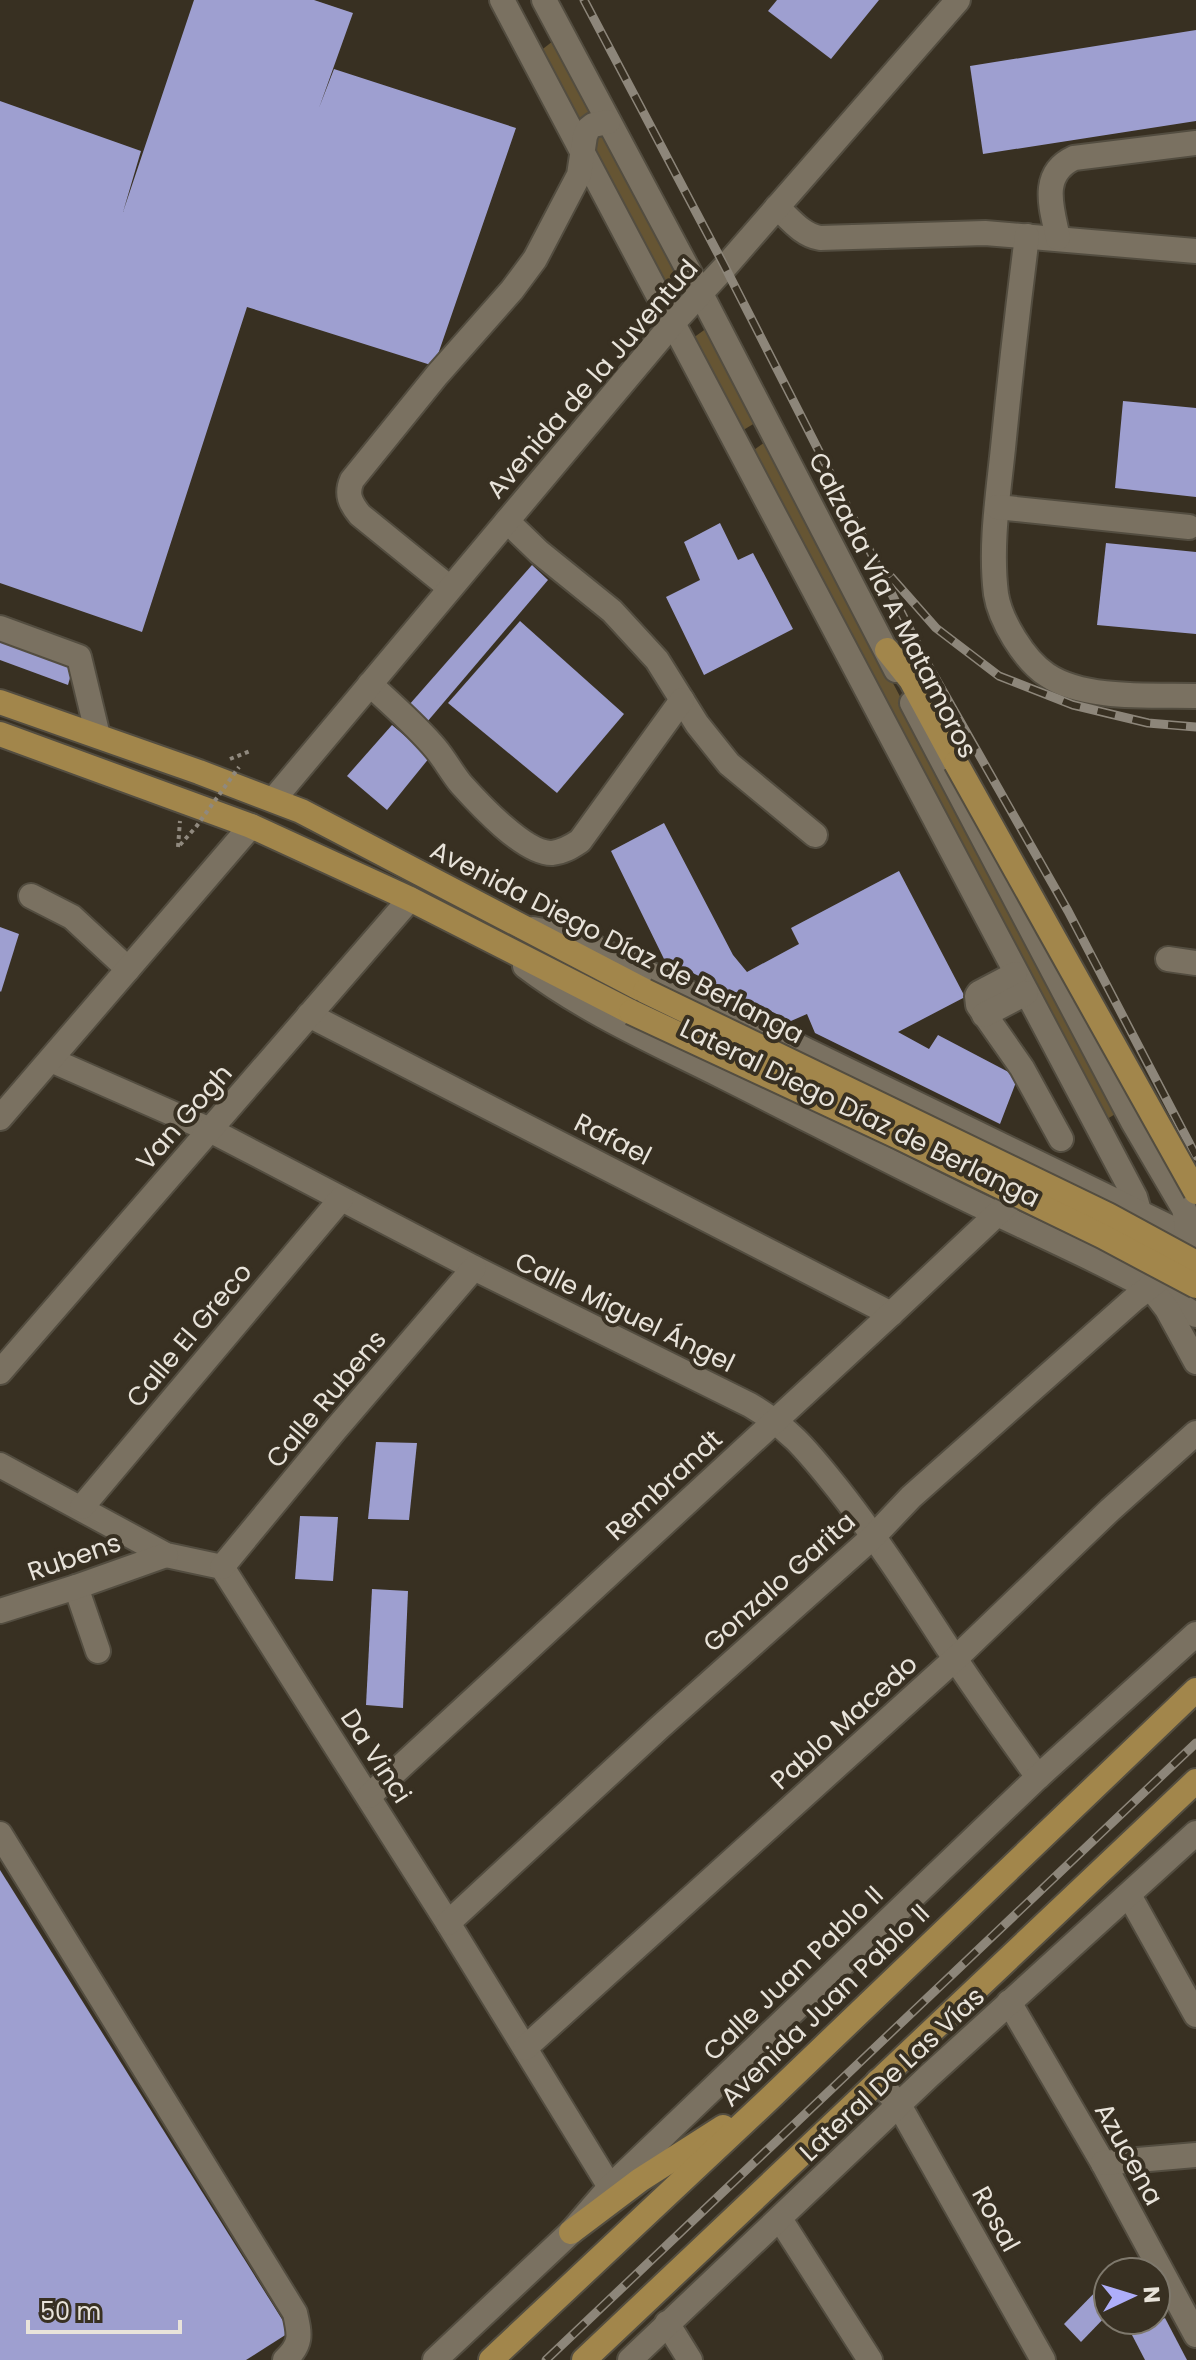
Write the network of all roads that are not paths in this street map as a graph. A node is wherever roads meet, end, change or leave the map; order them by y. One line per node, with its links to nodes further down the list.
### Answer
1 (502, 0): 4 (street)
2 (958, 0): 8 (street, Avenida de la Juventud)
3 (548, 8): 4 (street); 5 (street, Calzada Vía A Matamoros)
4 (521, 37): 7 (street)
5 (608, 122): 7 (street); 12 (street, Calzada Vía A Matamoros)
6 (1196, 143): 10 (street)
7 (583, 152): 13 (street); 19 (street)
8 (777, 207): 9 (street); 12 (street, Avenida de la Juventud)
9 (1027, 236): 10 (street); 16 (street)
10 (1058, 238): 11 (street)
11 (1196, 251)
12 (701, 294): 13 (street, Avenida de la Juventud); 14 (street, Calzada Vía A Matamoros)
13 (673, 323): 15 (street); 17 (street, Avenida de la Juventud)
14 (770, 427): 15 (street); 21 (street, Calzada Vía A Matamoros)
15 (738, 450): 38 (street)
16 (997, 507): 18 (street); 23 (street)
17 (507, 521): 19 (street, Avenida de la Juventud); 24 (street)
18 (1189, 527)
19 (450, 588): 22 (street, Avenida de la Juventud)
20 (0, 628): 27 (street)
21 (887, 650): 43 (street, Calzada Vía A Matamoros); 48 (main road, bridge)
22 (370, 684): 24 (street); 28 (street, Avenida de la Juventud)
23 (1196, 696)
24 (682, 700): 30 (street)
25 (0, 702): 27 (main road, Avenida Diego Díaz de Berlanga)
26 (0, 734): 29 (main road, Avenida Diego Díaz de Berlanga)
27 (98, 736): 28 (main road, Avenida Diego Díaz de Berlanga)
28 (274, 799): 33 (main road, Avenida Diego Díaz de Berlanga)
29 (251, 826): 32 (main road, Avenida Diego Díaz de Berlanga); 37 (street)
30 (815, 835)
31 (31, 896): 37 (street)
32 (410, 899): 34 (main road, Avenida Diego Díaz de Berlanga); 40 (street, Van Gogh)
33 (522, 927): 39 (main road, Avenida Diego Díaz de Berlanga); 47 (street, Lateral Diego Díaz de Berlanga)
34 (506, 948): 39 (main road, Avenida Diego Díaz de Berlanga); 51 (street, Lateral Diego Díaz de Berlanga)
35 (1168, 959): 36 (street)
36 (1196, 963)
37 (128, 969): 41 (street)
38 (1020, 984): 45 (street); 46 (street)
39 (638, 1002): 56 (main road, Avenida Diego Díaz de Berlanga, bridge); 58 (main road, Avenida Diego Díaz de Berlanga, bridge)
40 (309, 1015): 44 (street, Van Gogh); 60 (street, Rafael)
41 (51, 1060): 42 (street); 44 (street, Calle Miguel Ángel)
42 (0, 1118)
43 (1133, 1122): 45 (street); 48 (street, Calzada Vía A Matamoros); 48 (street)
44 (210, 1130): 49 (street, Calle Miguel Ángel); 63 (street, Van Gogh)
45 (1103, 1138): 50 (street)
46 (1061, 1139)
47 (1088, 1187): 50 (street, Lateral Diego Díaz de Berlanga); 54 (street)
48 (1194, 1188): 53 (street, Calzada Vía A Matamoros)
49 (341, 1199): 57 (street, Calle Miguel Ángel); 67 (street, Calle El Greco)
50 (1140, 1212): 53 (street, Lateral Diego Díaz de Berlanga); 55 (street)
51 (996, 1214): 52 (street, Rembrandt); 54 (street, Lateral Diego Díaz de Berlanga); 60 (street, Rembrandt)
52 (1067, 1215)
53 (1191, 1238): 55 (street); 59 (street, Gonzalo Garita)
54 (1066, 1245): 59 (street, Lateral Diego Díaz de Berlanga)
55 (1152, 1261): 59 (street)
56 (1196, 1263)
57 (474, 1268): 64 (street, Calle Miguel Ángel); 70 (street, Calle Rubens)
58 (1196, 1286)
59 (1150, 1287): 61 (street, Lateral Diego Díaz de Berlanga); 62 (street); 68 (street, Gonzalo Garita)
60 (891, 1314): 64 (street, Rembrandt)
61 (1196, 1315)
62 (1196, 1362)
63 (0, 1372)
64 (775, 1420): 68 (street, Calle Miguel Ángel); 79 (street, Rembrandt)
65 (1196, 1433): 75 (street, Pablo Macedo)
66 (0, 1465): 67 (street)
67 (82, 1507): 69 (street)
68 (875, 1535): 75 (street, Calle Miguel Ángel); 83 (street, Gonzalo Garita)
69 (166, 1555): 70 (street); 71 (street, Rubens)
70 (222, 1567): 79 (street, Da Vinci)
71 (76, 1587): 72 (street, Rubens); 74 (street)
72 (0, 1611)
73 (1196, 1634): 77 (street, Calle Juan Pablo II)
74 (98, 1651)
75 (955, 1659): 77 (street, Calle Miguel Ángel); 86 (street, Pablo Macedo)
76 (1196, 1690): 88 (main road, Avenida Juan Pablo II)
77 (1038, 1777): 92 (street, Calle Juan Pablo II)
78 (1196, 1781): 87 (main road)
79 (369, 1796): 83 (street, Da Vinci)
80 (1196, 1833): 82 (street, Lateral De Las Vías)
81 (0, 1834): 97 (street)
82 (1129, 1895): 84 (street, Lateral De Las Vías); 85 (street)
83 (448, 1923): 86 (street, Da Vinci)
84 (1009, 2002): 89 (street, Lateral De Las Vías); 91 (street, Azucena)
85 (1196, 2015)
86 (525, 2048): 92 (street, Da Vinci)
87 (878, 2081): 89 (street, Rosal); 100 (main road)
88 (767, 2101): 94 (main road); 99 (main road, Avenida Juan Pablo II)
89 (899, 2105): 93 (street, Lateral De Las Vías); 104 (street, Rosal)
90 (1196, 2155): 91 (street)
91 (1103, 2163): 96 (street, Azucena)
92 (610, 2187): 94 (street, Calle Juan Pablo II)
93 (780, 2219): 95 (street, Lateral De Las Vías); 103 (street)
94 (571, 2232): 98 (street, Calle Juan Pablo II)
95 (667, 2323): 101 (street, Lateral De Las Vías); 102 (street)
96 (1196, 2335)
97 (285, 2360)
98 (435, 2360)
99 (491, 2360)
100 (584, 2360)
101 (630, 2360)
102 (690, 2360)
103 (870, 2360)
104 (1043, 2360)

